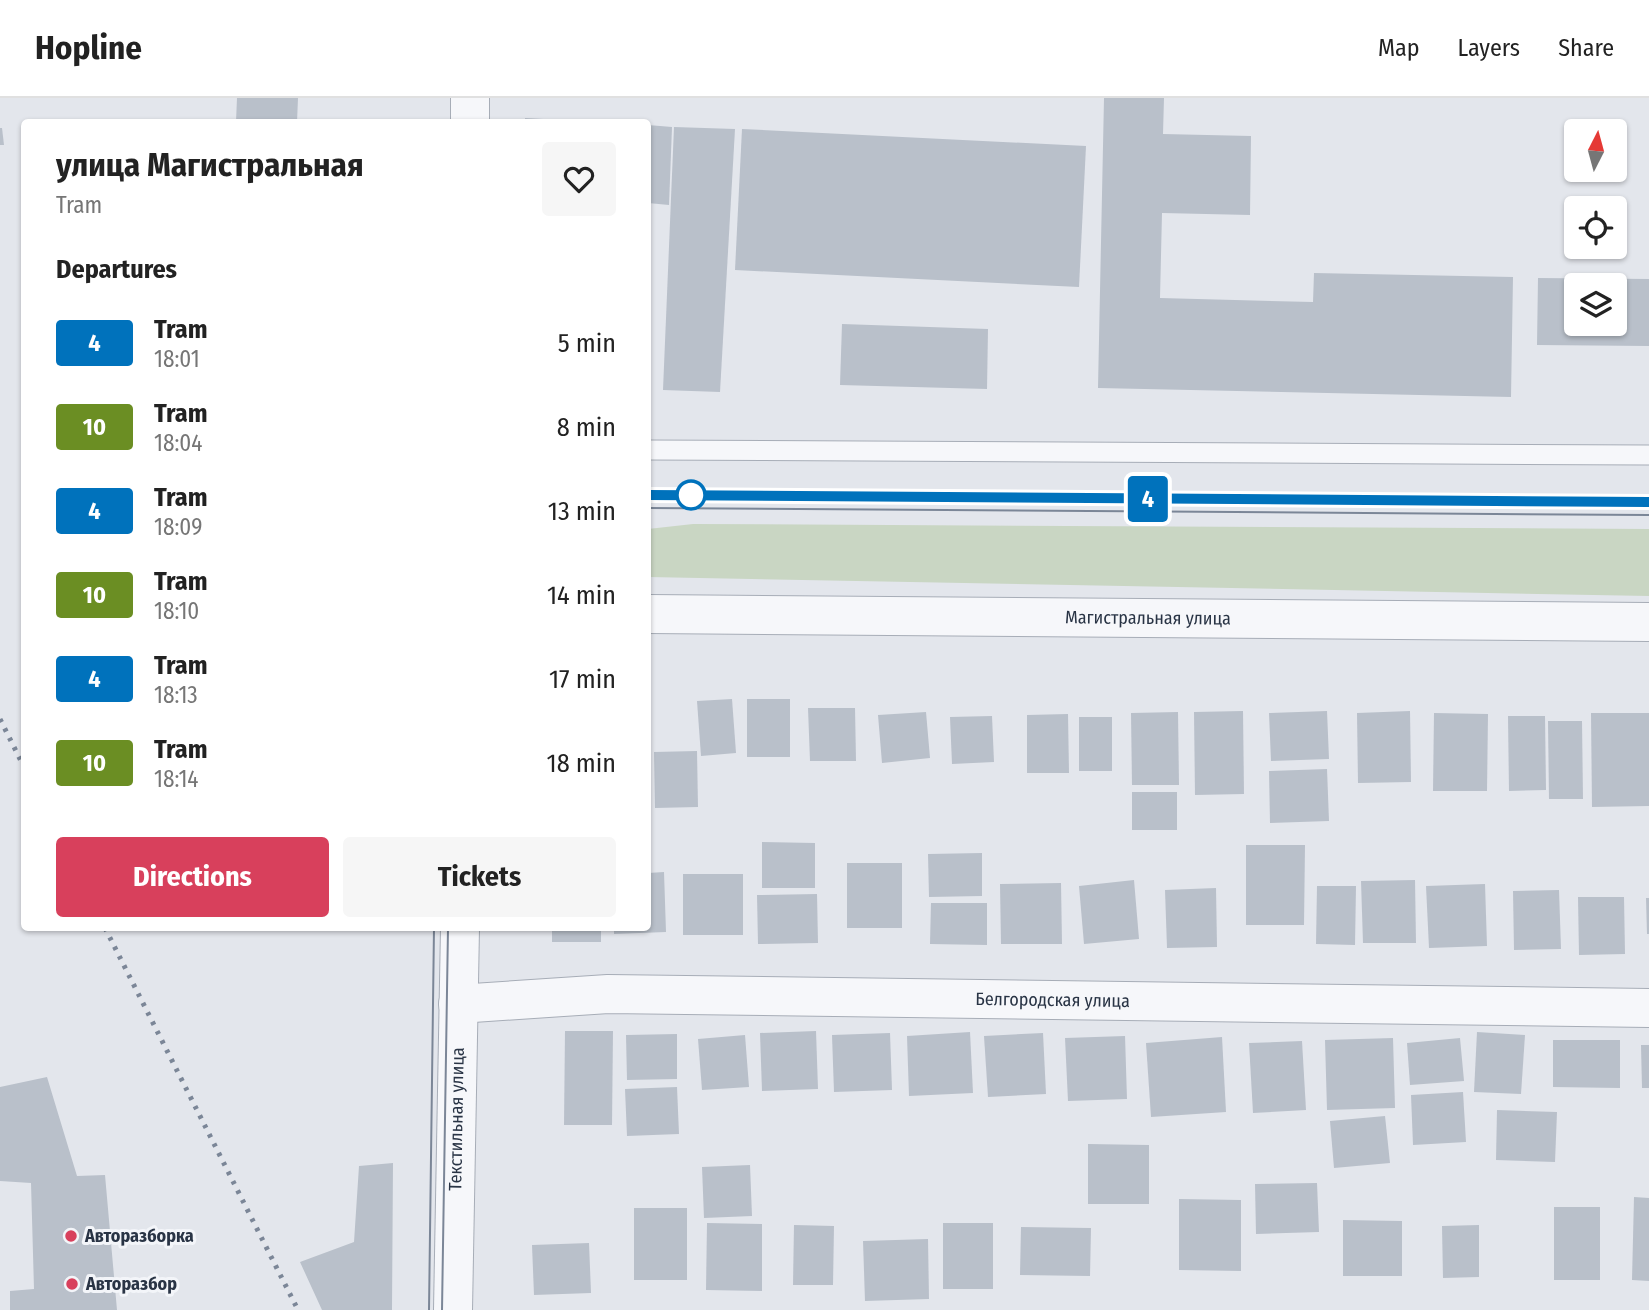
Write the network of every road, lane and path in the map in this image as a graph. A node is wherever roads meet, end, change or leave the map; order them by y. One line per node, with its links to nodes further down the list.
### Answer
1 (470, 98): 2 (street)
2 (470, 119)
3 (651, 450): 4 (lane)
4 (1649, 455)
5 (651, 614): 6 (street, Магистральная улица)
6 (1649, 622)
7 (460, 931): 8 (street, Текстильная улица)
8 (458, 1003): 9 (street, Белгородская улица); 10 (street, Текстильная улица)
9 (1649, 1007)
10 (453, 1310)

